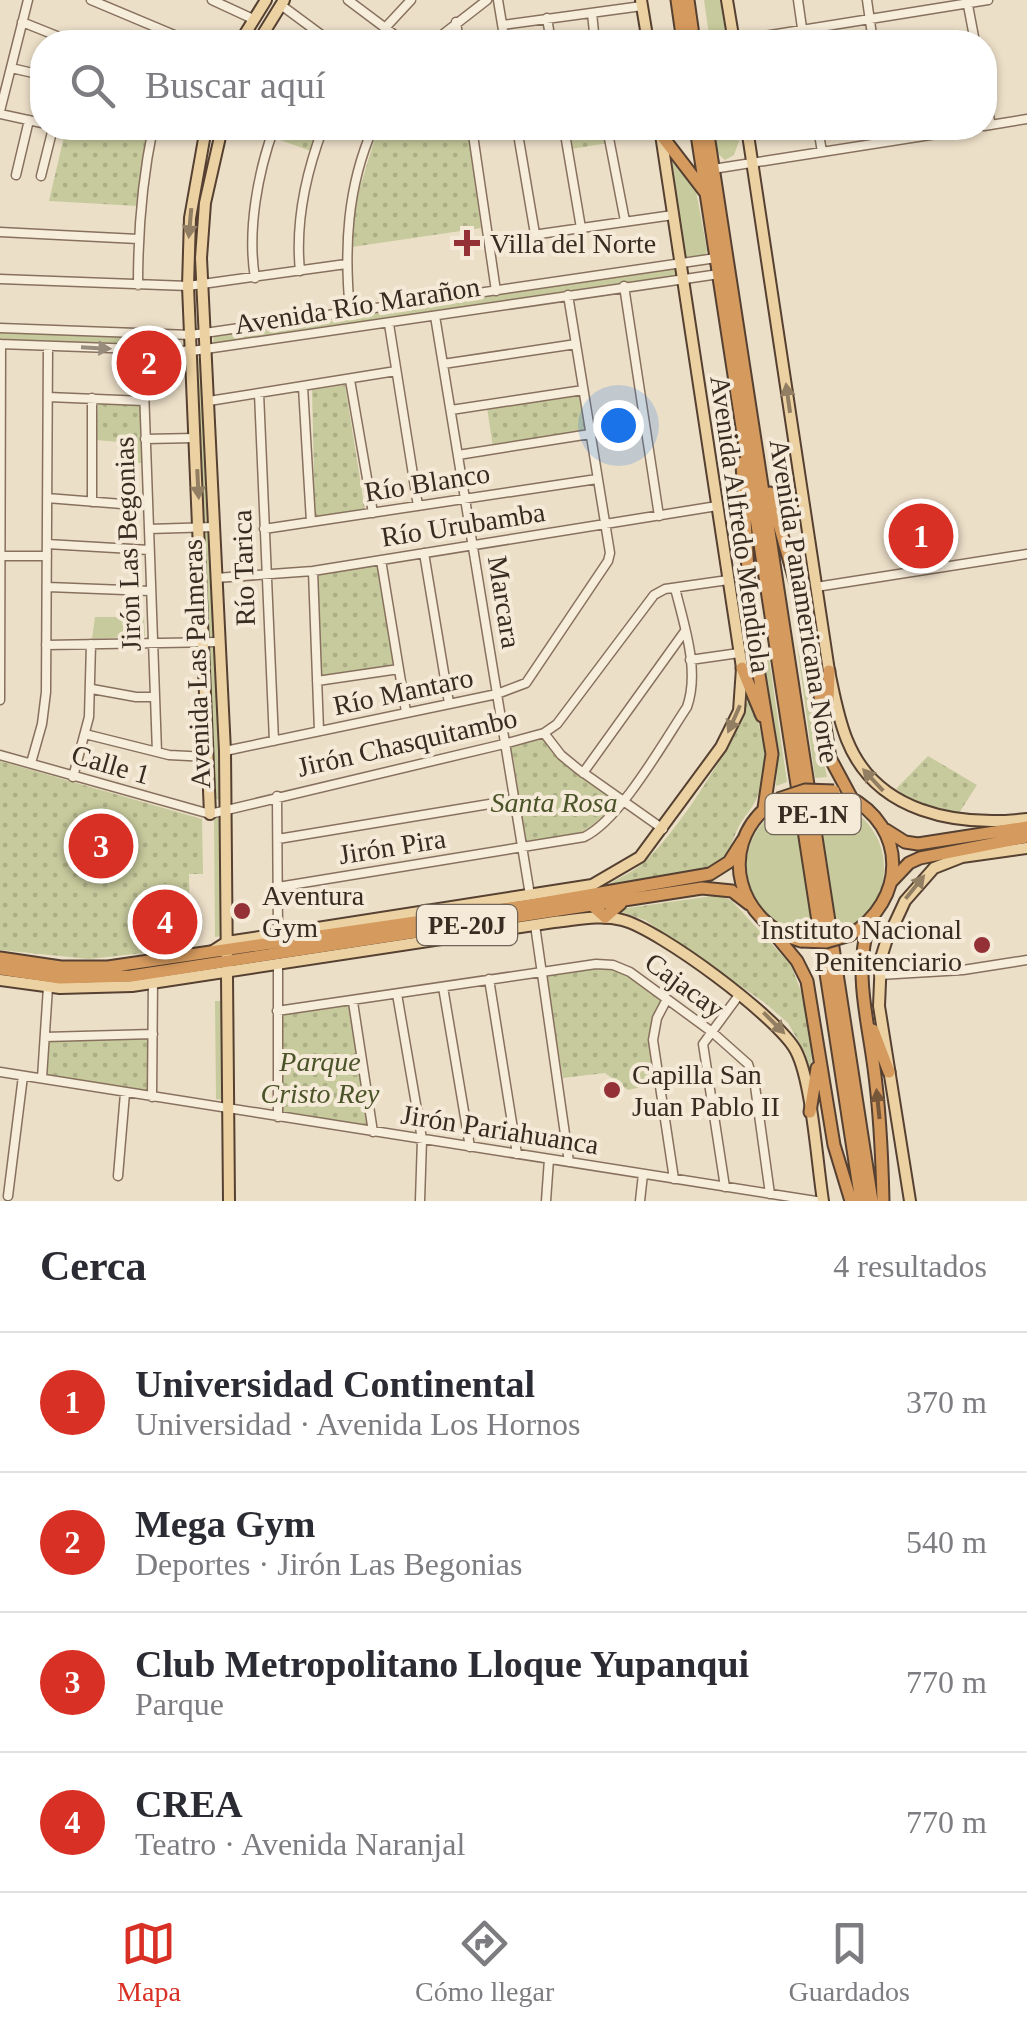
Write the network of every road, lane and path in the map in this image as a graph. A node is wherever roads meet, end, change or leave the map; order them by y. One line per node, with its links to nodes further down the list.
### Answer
1 (28, 0): 22 (street)
2 (91, 0): 27 (street)
3 (212, 0): 20 (street)
4 (266, 0): 20 (main road)
5 (348, 0): 25 (street)
6 (411, 0): 25 (street)
7 (487, 0): 23 (street)
8 (498, 0): 24 (street)
9 (677, 0): 38 (highway)
10 (688, 0): 39 (highway)
11 (727, 0): 40 (main road)
12 (798, 0): 41 (street)
13 (867, 0): 21 (street)
14 (988, 0): 15 (street)
15 (967, 2): 21 (street); 43 (street)
16 (283, 3): 29 (main road); 30 (street)
17 (642, 3): 18 (street); 37 (main road)
18 (592, 13): 19 (street); 36 (street)
19 (547, 18): 24 (street); 35 (street)
20 (253, 19): 28 (main road)
21 (870, 19): 41 (street); 42 (street)
22 (22, 22): 26 (street); 44 (street)
23 (456, 22): 32 (street); 33 (street)
24 (502, 25): 34 (street)
25 (385, 28): 31 (street)
26 (42, 30)
27 (160, 30)
28 (247, 30)
29 (266, 30)
30 (310, 30)
31 (388, 30)
32 (447, 30)
33 (457, 30)
34 (503, 30)
35 (549, 30)
36 (594, 30)
37 (646, 30)
38 (681, 30)
39 (692, 30)
40 (731, 30)
41 (802, 30)
42 (871, 30)
43 (973, 30)
44 (11, 68): 45 (street); 46 (street)
45 (30, 72)
46 (0, 111): 48 (street)
47 (1027, 119): 49 (street)
48 (28, 120): 74 (street)
49 (997, 124)
50 (49, 140): 75 (street)
51 (151, 140): 82 (street)
52 (204, 140): 94 (main road, Avenida Las Palmeras, one-way to 94)
53 (219, 140): 92 (main road, Avenida Las Palmeras)
54 (271, 140): 89 (street)
55 (319, 140): 87 (street)
56 (369, 140): 85 (street)
57 (474, 140): 83 (street)
58 (520, 140): 81 (street)
59 (566, 140): 79 (street)
60 (609, 140): 78 (street)
61 (662, 140): 77 (main road, Avenida Alfredo Mendiola)
62 (666, 140): 71 (highway)
63 (698, 140): 76 (highway, Avenida Panamericana Norte / PE-1N)
64 (713, 140): 73 (highway, Avenida Panamericana Norte / PE-1N)
65 (749, 140): 72 (main road)
66 (820, 140): 70 (street)
67 (901, 140): 68 (street)
68 (888, 142): 70 (street)
69 (694, 151): 71 (street)
70 (822, 152): 72 (street)
71 (680, 162): 76 (highway)
72 (753, 163): 73 (street); 157 (main road, one-way to 72)
73 (714, 169): 122 (highway, Avenida Panamericana Norte / PE-1N)
74 (16, 174)
75 (41, 176)
76 (706, 194): 84 (highway, Avenida Panamericana Norte / PE-1N)
77 (673, 214): 78 (street); 86 (main road, Avenida Alfredo Mendiola)
78 (625, 221): 79 (street)
79 (580, 228): 81 (street)
80 (0, 232): 82 (street)
81 (534, 234): 83 (street)
82 (138, 239): 93 (street)
83 (490, 242): 96 (street)
84 (716, 258): 86 (street, Avenida Río Marañon); 88 (highway, Avenida Panamericana Norte / PE-1N)
85 (346, 264): 87 (street); 98 (street)
86 (682, 264): 90 (main road, Avenida Alfredo Mendiola); 96 (street, Avenida Río Marañon)
87 (300, 271): 89 (street)
88 (719, 274): 90 (street, Avenida Río Marañon); 122 (highway, Avenida Panamericana Norte / PE-1N)
89 (256, 278): 92 (street)
90 (684, 278): 95 (street, Avenida Río Marañon); 135 (main road, Avenida Alfredo Mendiola)
91 (0, 279): 93 (street)
92 (201, 285): 94 (street); 103 (main road, Avenida Las Palmeras)
93 (138, 286): 94 (street)
94 (188, 286): 104 (main road, Avenida Las Palmeras)
95 (624, 286): 97 (street, Avenida Río Marañon); 137 (street)
96 (496, 292): 98 (street, Avenida Río Marañon)
97 (568, 295): 99 (street, Avenida Río Marañon); 106 (street, Río Mantaro)
98 (350, 312): 103 (street, Avenida Río Marañon)
99 (436, 316): 100 (street, Avenida Río Marañon); 111 (street, Marcara)
100 (390, 324): 109 (street, Avenida Río Marañon); 112 (street)
101 (0, 328): 102 (street, Avenida Río Marañon)
102 (142, 334): 104 (street, Avenida Río Marañon); 108 (street, Jirón Las Begonias)
103 (205, 334): 104 (street, Avenida Río Marañon); 109 (main road, Avenida Las Palmeras)
104 (192, 335): 110 (main road, Avenida Las Palmeras)
105 (0, 344): 107 (street, Avenida Río Marañon); 126 (street)
106 (576, 344): 111 (street); 115 (street, Río Mantaro)
107 (48, 346): 108 (street, Avenida Río Marañon, one-way to 108); 117 (street)
108 (142, 350): 110 (street, Avenida Río Marañon); 119 (street, Jirón Las Begonias)
109 (206, 350): 110 (street, Avenida Río Marañon); 120 (main road, Avenida Las Palmeras)
110 (192, 352): 124 (main road, Avenida Las Palmeras)
111 (443, 364): 121 (street, Marcara)
112 (396, 371): 113 (street); 134 (street)
113 (350, 380): 114 (street); 136 (street)
114 (302, 386): 116 (street); 138 (street)
115 (583, 390): 121 (street); 123 (street, Río Mantaro)
116 (258, 393): 120 (street); 143 (street, Río Tarica)
117 (48, 397): 118 (street); 129 (street)
118 (92, 398): 119 (street); 132 (street)
119 (144, 400): 125 (street, Jirón Las Begonias)
120 (208, 401): 140 (main road, Avenida Las Palmeras)
121 (451, 410): 127 (street, Marcara)
122 (748, 430): 180 (highway); 182 (highway); 272 (highway, Avenida Panamericana Norte / PE-1N); 273 (highway, Avenida Panamericana Norte / PE-1N)
123 (590, 434): 127 (street); 128 (street, Río Mantaro)
124 (196, 438): 125 (street); 141 (main road, Avenida Las Palmeras, one-way to 141)
125 (145, 439): 133 (street, Jirón Las Begonias)
126 (1, 449): 131 (street)
127 (458, 455): 130 (street, Marcara)
128 (598, 479): 130 (street, Río Blanco); 139 (street, Río Mantaro)
129 (48, 498): 132 (street); 144 (street)
130 (465, 499): 134 (street, Río Blanco); 145 (street, Marcara)
131 (1, 500): 149 (street)
132 (92, 502): 133 (street)
133 (147, 506): 142 (street, Jirón Las Begonias)
134 (418, 506): 136 (street, Río Blanco)
135 (716, 506): 137 (street, Río Urubamba); 155 (main road, Avenida Alfredo Mendiola)
136 (373, 513): 138 (street, Río Blanco)
137 (659, 516): 139 (street, Río Urubamba)
138 (311, 522): 143 (street, Río Blanco)
139 (606, 525): 145 (street, Río Urubamba); 175 (street, Río Mantaro)
140 (214, 526): 141 (street); 154 (main road, Avenida Las Palmeras)
141 (200, 527): 142 (street); 162 (main road, Avenida Las Palmeras)
142 (149, 528): 146 (street, Jirón Las Begonias)
143 (264, 529): 153 (street, Río Tarica)
144 (47, 544): 146 (street); 150 (street)
145 (473, 545): 147 (street, Río Urubamba); 175 (street, Marcara)
146 (149, 550): 159 (street, Jirón Las Begonias)
147 (424, 553): 151 (street, Río Urubamba); 178 (street)
148 (1027, 554): 157 (street)
149 (1, 556): 150 (street); 160 (street)
150 (47, 556): 156 (street)
151 (382, 560): 152 (street, Río Urubamba); 171 (street)
152 (313, 571): 153 (street, Río Urubamba); 173 (street)
153 (266, 576): 154 (street, Río Urubamba); 185 (street, Río Tarica)
154 (216, 578): 163 (main road, Avenida Las Palmeras)
155 (728, 580): 158 (street, Jirón Chasquitambo); 168 (main road, Avenida Alfredo Mendiola)
156 (48, 587): 159 (street); 166 (street)
157 (816, 587): 172 (main road)
158 (675, 588): 161 (street, Jirón Pira); 183 (street, Jirón Chasquitambo)
159 (150, 590): 164 (street, Jirón Las Begonias)
160 (0, 620): 177 (street)
161 (685, 631): 167 (street); 169 (street, Jirón Pira)
162 (203, 642): 163 (street); 164 (street); 190 (main road, Avenida Las Palmeras)
163 (218, 642): 187 (main road, Avenida Las Palmeras)
164 (153, 643): 165 (street); 176 (street, Jirón Las Begonias)
165 (91, 644): 166 (street); 174 (street)
166 (46, 645): 191 (street)
167 (672, 649): 169 (street); 192 (street)
168 (738, 653): 169 (street); 170 (main road, Avenida Alfredo Mendiola)
169 (689, 657): 197 (street, Jirón Pira)
170 (742, 668): 180 (highway); 203 (main road, Avenida Alfredo Mendiola, one-way to 203)
171 (399, 669): 173 (street); 179 (street)
172 (829, 671): 182 (highway); 201 (main road, one-way to 172)
173 (317, 681): 181 (street)
174 (92, 689): 176 (street); 184 (street)
175 (497, 694): 178 (street, Río Mantaro); 186 (street, Marcara)
176 (156, 697): 188 (street, Jirón Las Begonias)
177 (0, 700)
178 (449, 704): 179 (street, Río Mantaro)
179 (406, 712): 181 (street, Río Mantaro)
180 (770, 728): 198 (highway)
181 (319, 731): 185 (street, Río Mantaro)
182 (826, 732): 195 (highway)
183 (544, 733): 186 (street, Jirón Chasquitambo); 192 (street)
184 (86, 734): 188 (street); 193 (street)
185 (274, 741): 187 (street, Río Mantaro)
186 (504, 744): 194 (street, Jirón Chasquitambo); 196 (street, Marcara)
187 (224, 751): 199 (main road, Avenida Las Palmeras)
188 (157, 752): 190 (street)
189 (0, 755): 191 (street, Calle 1)
190 (210, 757): 200 (main road, Avenida Las Palmeras)
191 (30, 764): 193 (street, Calle 1)
192 (583, 773): 197 (street)
193 (73, 777): 200 (street, Calle 1)
194 (277, 796): 199 (street, Jirón Chasquitambo); 205 (street)
195 (851, 797): 198 (highway, PE-20J, bridge); 202 (highway, PE-20J)
196 (514, 800): 205 (street); 207 (street, Marcara)
197 (622, 800): 203 (street); 207 (street, Jirón Pira)
198 (764, 808): 206 (highway, PE-20J)
199 (224, 810): 200 (street, Jirón Chasquitambo); 220 (main road, Avenida Las Palmeras)
200 (210, 814)
201 (1027, 823): 202 (highway, PE-20J)
202 (882, 827): 209 (highway)
203 (663, 829): 212 (main road, Avenida Alfredo Mendiola)
204 (1027, 838): 209 (highway)
205 (278, 839): 210 (street)
206 (743, 840): 213 (highway, PE-20J); 214 (highway)
207 (521, 848): 210 (street, Jirón Pira); 211 (street, Marcara)
208 (1027, 848): 227 (main road, one-way to 208)
209 (892, 882): 216 (highway)
210 (278, 887): 219 (street)
211 (530, 895): 212 (main road, Avenida Alfredo Mendiola); 219 (main road, Avenida Alfredo Mendiola)
212 (589, 895): 213 (highway, PE-20J); 213 (highway); 215 (highway); 220 (highway, PE-20J)
213 (620, 896): 214 (highway, PE-20J); 215 (highway)
214 (749, 904): 218 (highway)
215 (605, 917): 217 (main road); 234 (main road)
216 (870, 921): 218 (highway, bridge); 237 (highway)
217 (534, 925): 224 (main road); 226 (street)
218 (768, 926): 242 (highway)
219 (278, 934): 220 (main road, Avenida Alfredo Mendiola)
220 (227, 957): 222 (highway, PE-20J); 224 (main road); 228 (main road); 249 (main road, Avenida Las Palmeras)
221 (0, 958): 222 (highway, PE-20J)
222 (210, 958): 228 (highway, PE-20J)
223 (1027, 960): 227 (street)
224 (278, 964): 238 (street)
225 (0, 969): 228 (highway, PE-20J)
226 (540, 972): 230 (street, Cajacay); 235 (street, Cajacay); 257 (street)
227 (880, 975): 244 (main road)
228 (153, 978): 232 (main road); 240 (street)
229 (0, 980): 232 (main road)
230 (490, 980): 231 (street, Cajacay); 255 (street)
231 (443, 986): 233 (street, Cajacay); 254 (street)
232 (48, 987): 241 (street)
233 (398, 994): 236 (street, Cajacay); 253 (street)
234 (739, 995): 239 (street); 250 (main road, one-way to 250)
235 (668, 1000): 239 (street, Cajacay); 260 (street)
236 (353, 1002): 238 (street, Cajacay); 252 (street)
237 (863, 1002): 244 (highway); 274 (highway, one-way to 237)
238 (277, 1011): 251 (street)
239 (712, 1032): 261 (street); 263 (street, Cajacay)
240 (152, 1034): 241 (street); 248 (street)
241 (45, 1037): 246 (street)
242 (819, 1054): 250 (highway); 271 (highway)
243 (0, 1072): 245 (street, Jirón Pariahuanca)
244 (889, 1072): 275 (main road)
245 (23, 1076): 246 (street, Jirón Pariahuanca); 264 (street)
246 (42, 1078): 247 (street, Jirón Pariahuanca)
247 (125, 1092): 248 (street, Jirón Pariahuanca); 259 (street)
248 (152, 1097): 249 (street, Jirón Pariahuanca)
249 (228, 1109): 251 (street, Jirón Pariahuanca); 265 (main road, Avenida Las Palmeras)
250 (810, 1112): 270 (main road)
251 (278, 1118): 252 (street, Jirón Pariahuanca)
252 (373, 1132): 253 (street, Jirón Pariahuanca)
253 (422, 1139): 254 (street, Jirón Pariahuanca); 266 (street)
254 (470, 1147): 255 (street, Jirón Pariahuanca)
255 (518, 1154): 256 (street, Jirón Pariahuanca)
256 (549, 1159): 257 (street, Jirón Pariahuanca); 267 (street)
257 (569, 1162): 258 (street, Jirón Pariahuanca)
258 (643, 1174): 260 (street, Jirón Pariahuanca); 268 (street)
259 (118, 1176)
260 (674, 1179): 261 (street, Jirón Pariahuanca)
261 (724, 1187): 262 (street, Jirón Pariahuanca)
262 (745, 1190): 263 (street, Jirón Pariahuanca); 269 (street)
263 (770, 1194): 270 (street, Jirón Pariahuanca)
264 (8, 1196)
265 (230, 1201)
266 (420, 1201)
267 (546, 1201)
268 (640, 1201)
269 (744, 1201)
270 (819, 1201)
271 (851, 1201)
272 (861, 1201)
273 (872, 1201)
274 (883, 1201)
275 (910, 1201)

